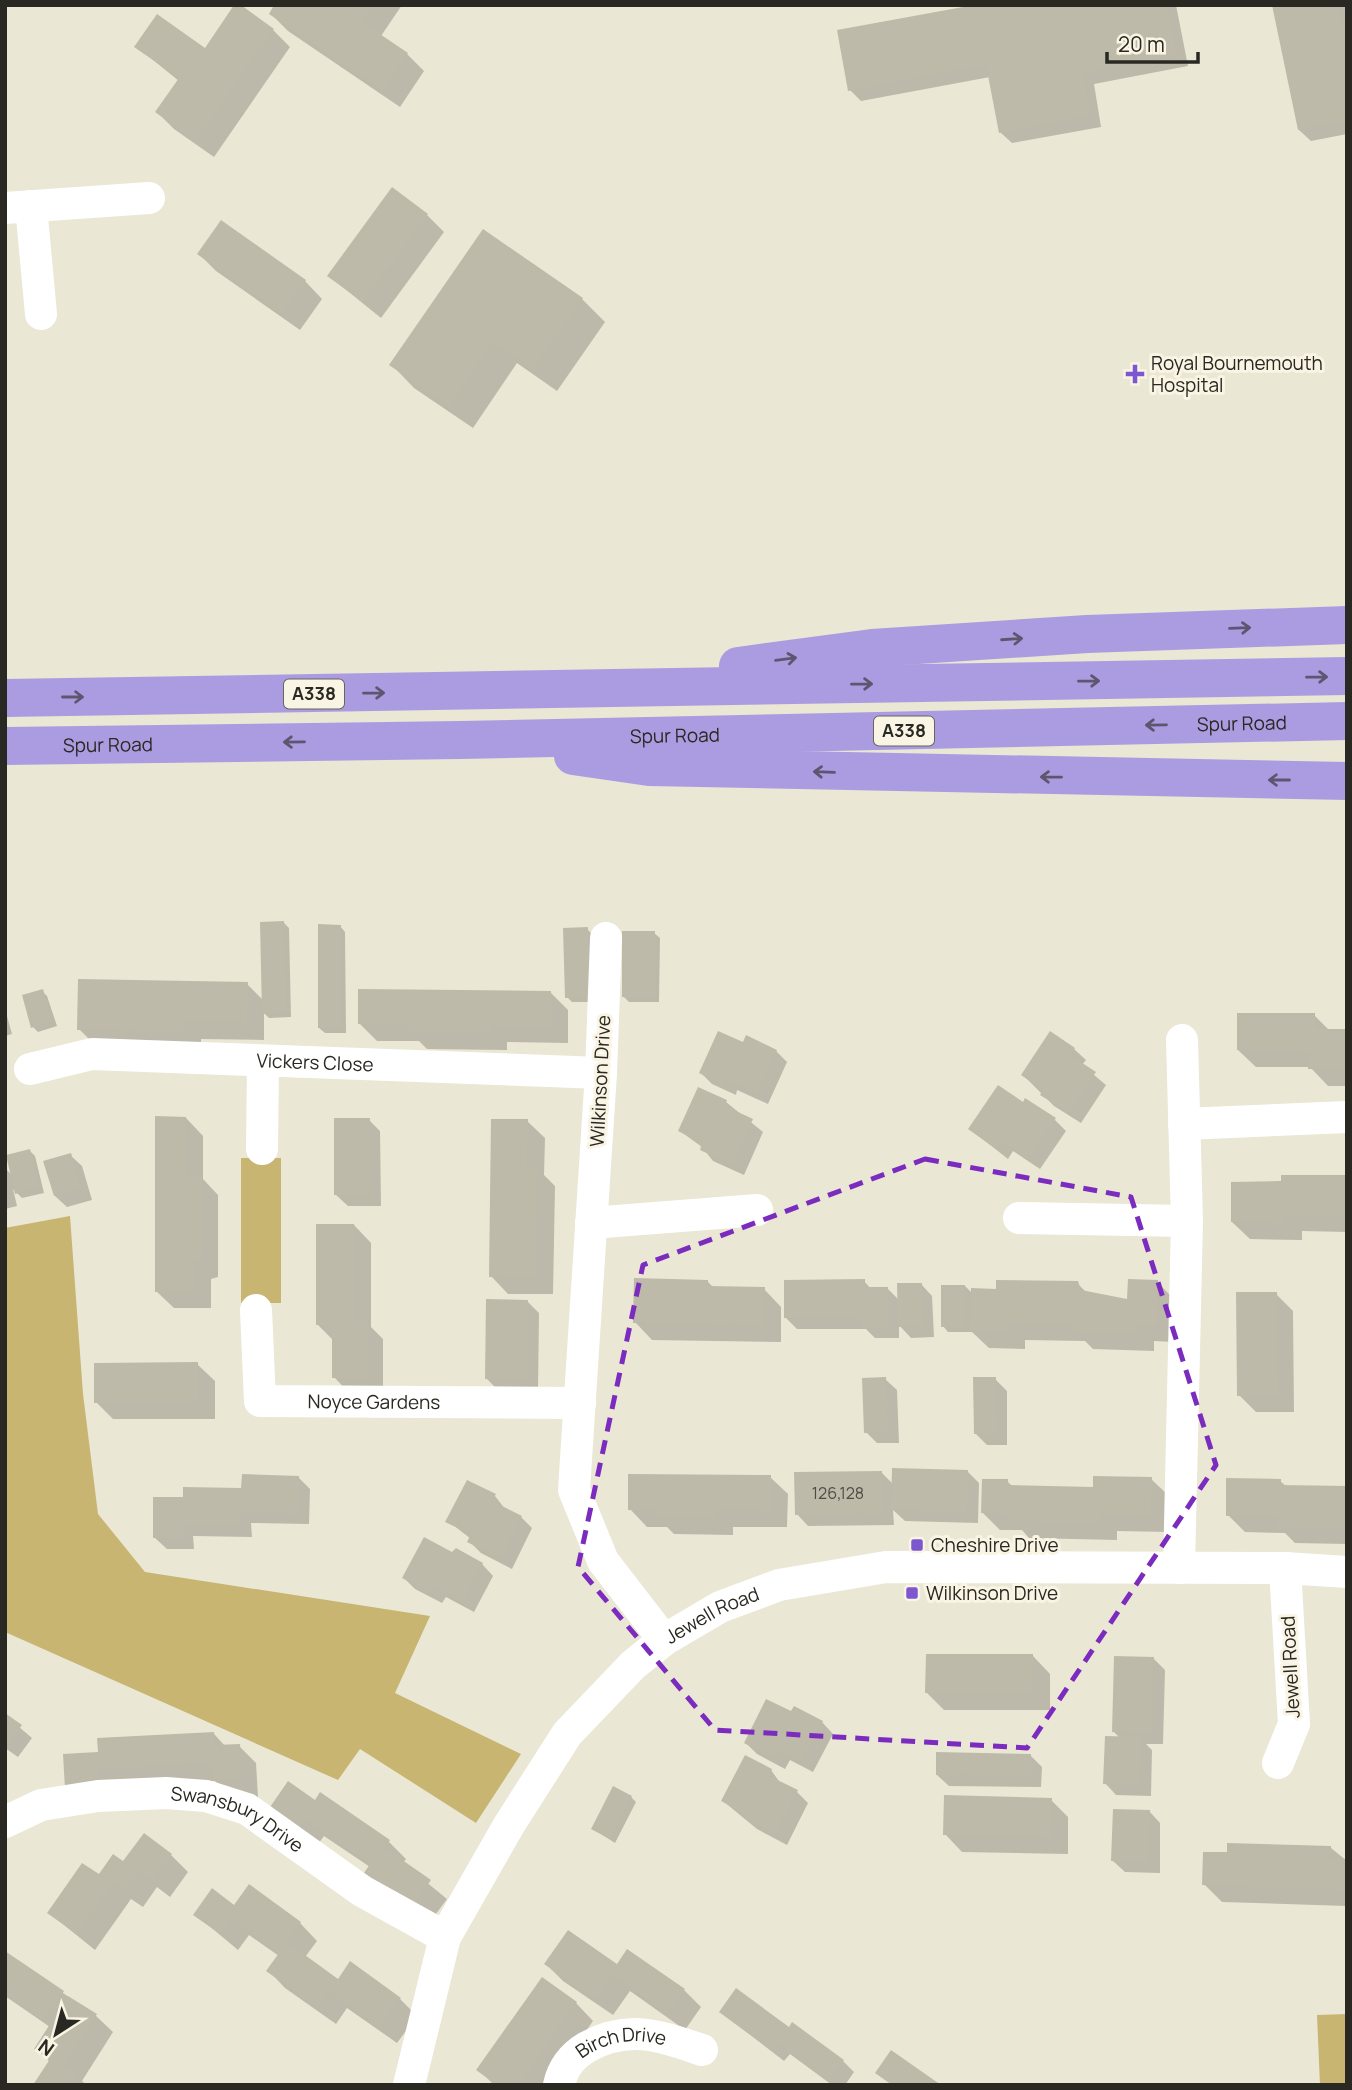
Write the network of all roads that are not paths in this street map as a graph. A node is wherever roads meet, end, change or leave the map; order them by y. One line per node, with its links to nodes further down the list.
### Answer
1 (149, 198): 2 (street)
2 (18, 207): 3 (street)
3 (41, 314)
4 (1347, 625): 6 (highway, one-way to 4)
5 (1347, 676): 6 (highway, A338, one-way to 5)
6 (622, 687): 7 (highway, A338, one-way to 6)
7 (5, 698)
8 (1347, 721): 9 (highway, Spur Road / A338, one-way to 9)
9 (460, 740): 10 (highway, Spur Road / A338, one-way to 10); 11 (highway, one-way to 9)
10 (5, 746)
11 (1347, 780)
12 (606, 938): 16 (street, Wilkinson Drive)
13 (1182, 1040): 18 (street)
14 (263, 1061): 15 (street, Vickers Close); 16 (street, Vickers Close); 19 (street)
15 (30, 1069)
16 (601, 1073): 23 (street, Wilkinson Drive)
17 (1347, 1117): 18 (street)
18 (1184, 1124): 22 (street)
19 (262, 1149)
20 (757, 1210): 23 (street)
21 (1019, 1218): 22 (street)
22 (1186, 1222): 26 (street)
23 (592, 1223): 25 (street, Wilkinson Drive)
24 (256, 1310): 25 (street, Noyce Gardens)
25 (580, 1403): 29 (street, Wilkinson Drive)
26 (1178, 1568): 27 (street, Jewell Road); 29 (street, Jewell Road)
27 (1285, 1568): 28 (street, Jewell Road); 30 (street, Jewell Road)
28 (1347, 1572)
29 (664, 1640): 32 (street, Jewell Road)
30 (1278, 1763)
31 (5, 1822): 32 (street, Swansbury Drive)
32 (445, 1937): 34 (street, Jewell Road)
33 (702, 2050): 35 (street, Birch Drive)
34 (409, 2085)
35 (559, 2085)

